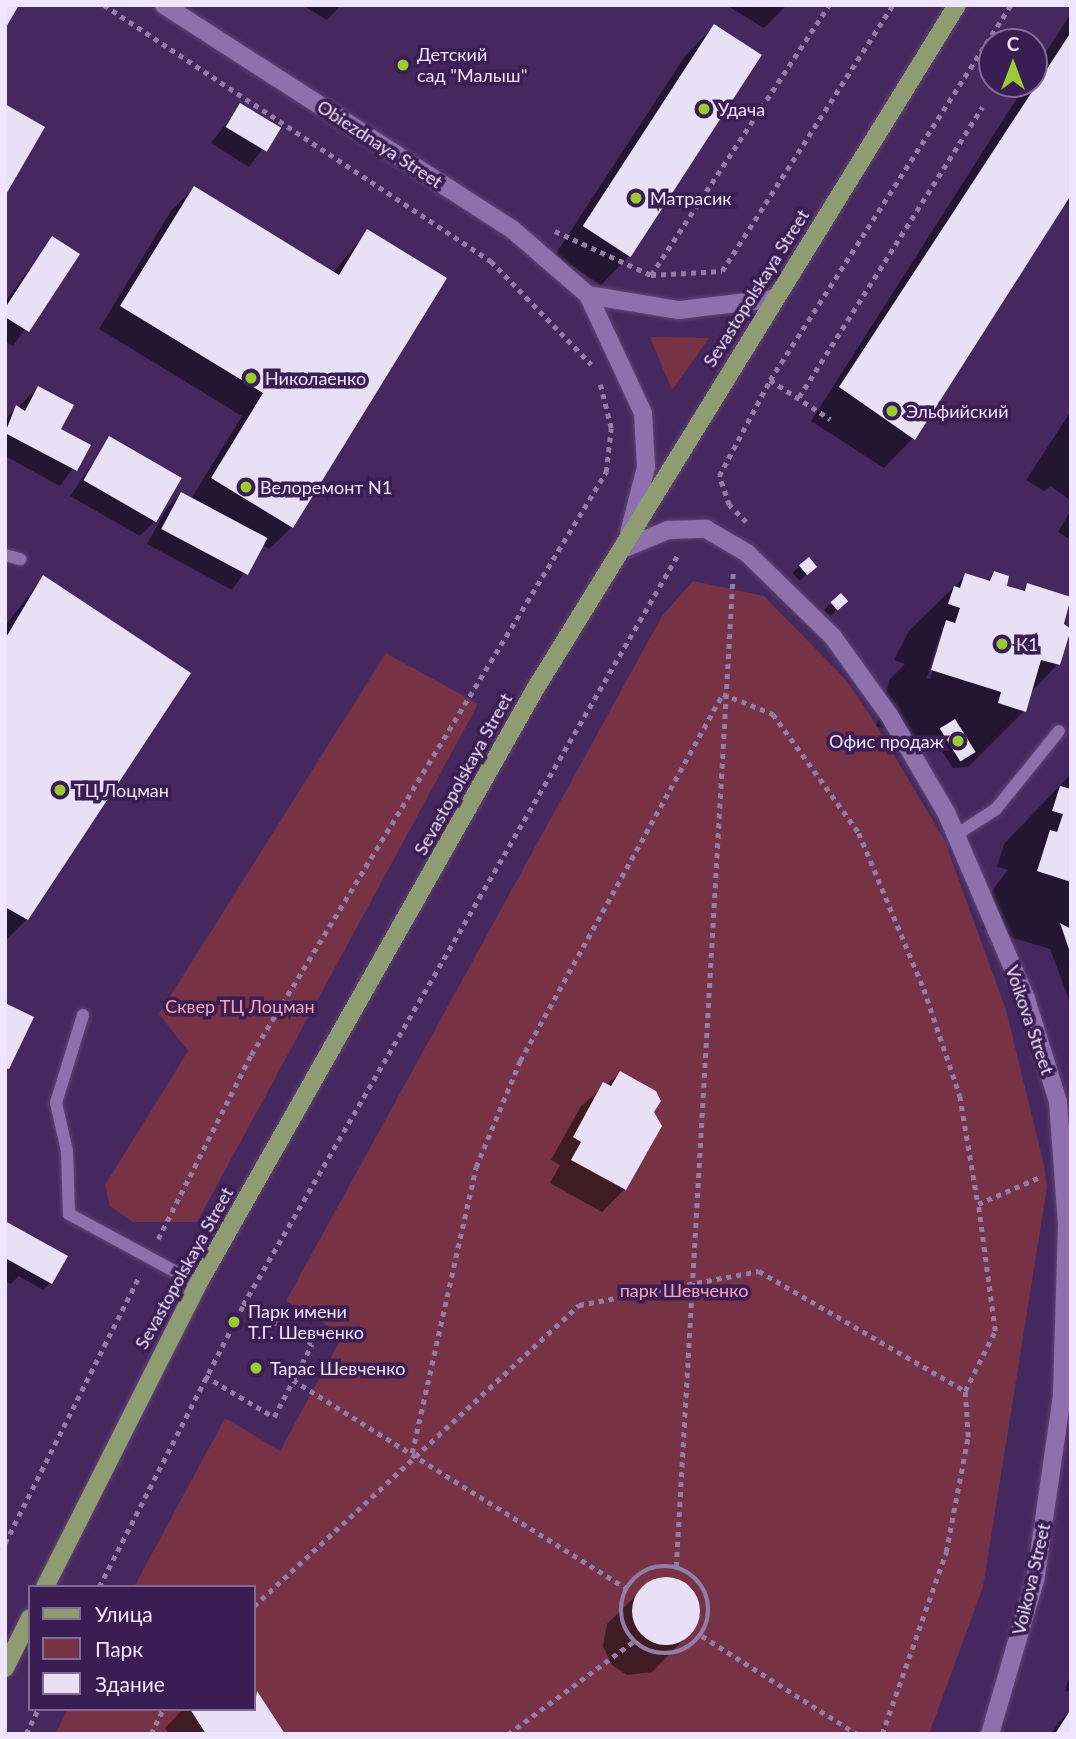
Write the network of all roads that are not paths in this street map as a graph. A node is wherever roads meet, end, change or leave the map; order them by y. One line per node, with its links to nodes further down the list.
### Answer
1 (957, 5): 4 (main road, Sevastopolskaya Street)
2 (170, 7): 3 (street, Obiezdnaya Street)
3 (588, 295): 4 (street); 5 (street, Obiezdnaya Street)
4 (771, 299): 5 (main road, Sevastopolskaya Street)
5 (625, 548): 9 (street, Voikova Street); 12 (main road, Sevastopolskaya Street)
6 (5, 555): 7 (lane)
7 (20, 559)
8 (1059, 731): 9 (lane)
9 (956, 835): 11 (street, Voikova Street)
10 (83, 1015): 12 (lane)
11 (1065, 1103): 16 (street, Voikova Street)
12 (198, 1284): 13 (main road, Sevastopolskaya Street)
13 (46, 1585)
14 (28, 1622): 15 (main road)
15 (5, 1668)
16 (990, 1734)

